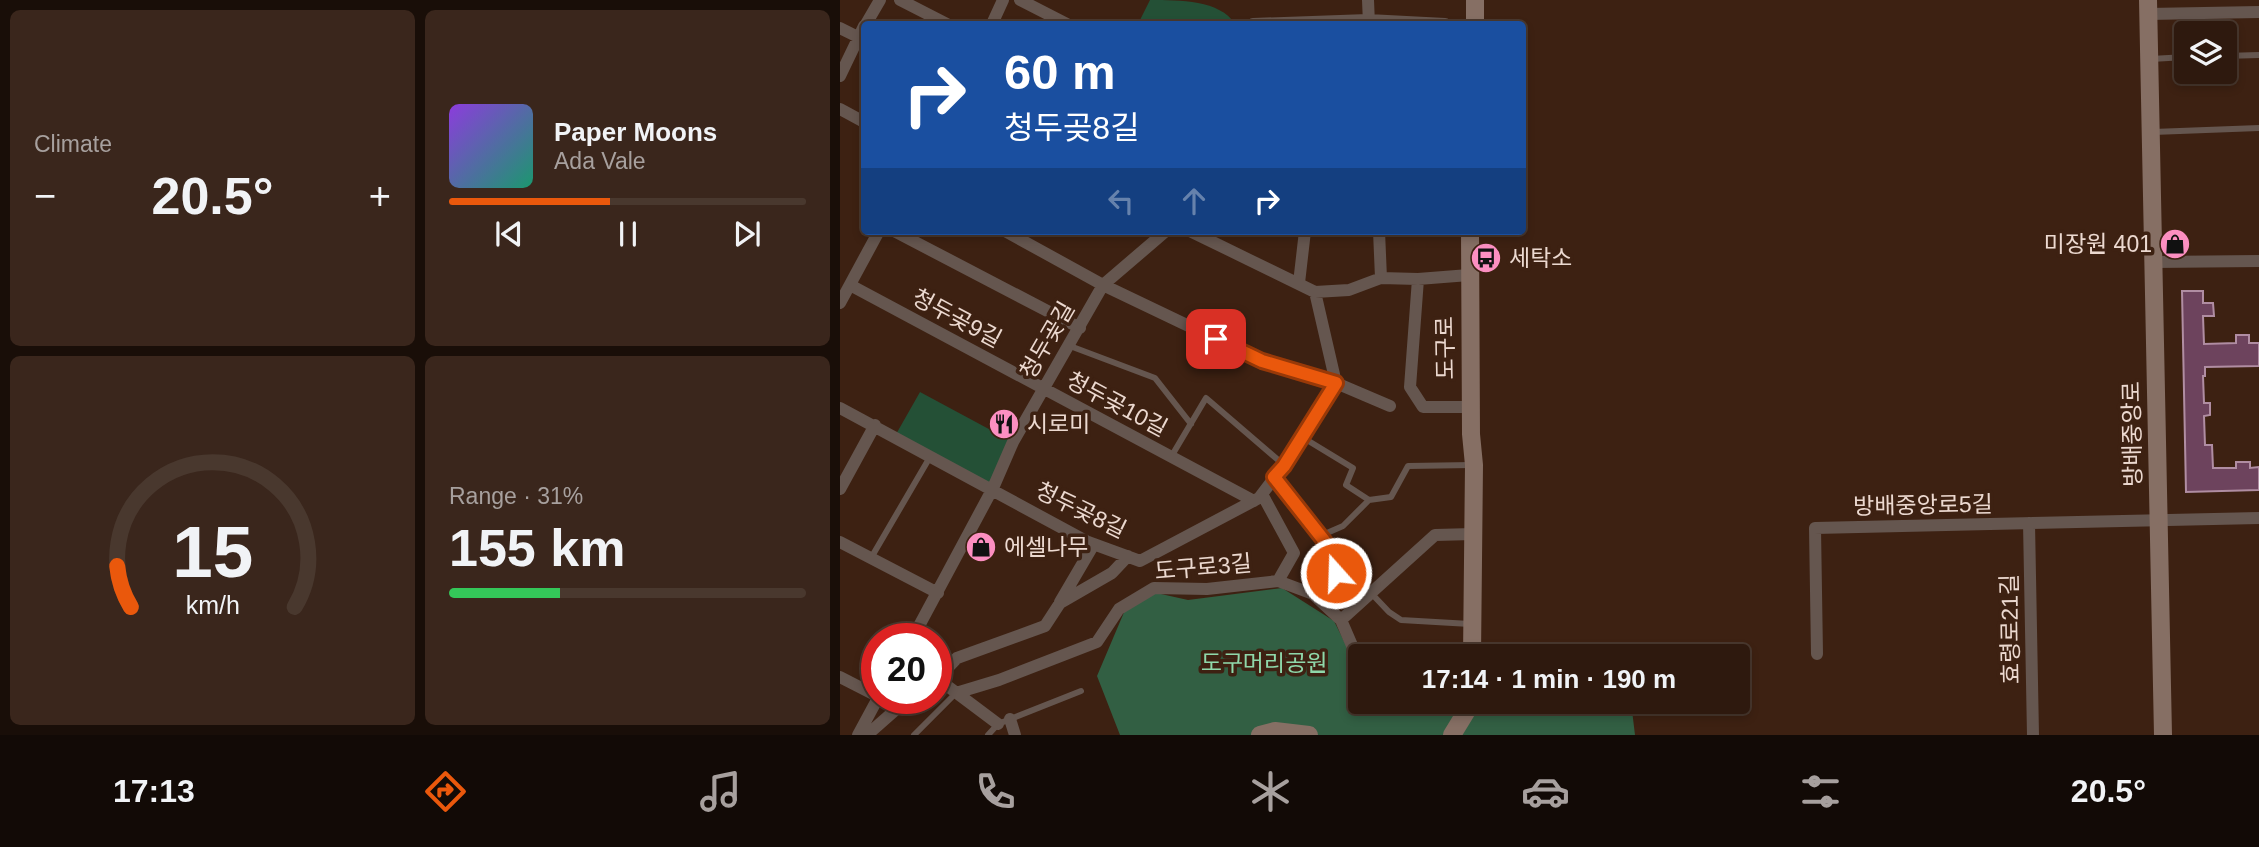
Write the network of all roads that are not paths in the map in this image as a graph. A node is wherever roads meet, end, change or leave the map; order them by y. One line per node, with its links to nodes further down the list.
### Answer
1 (880, 0): 9 (street)
2 (900, 0): 10 (street)
3 (1003, 0): 11 (street)
4 (1020, 0): 12 (street)
5 (1368, 0): 13 (street)
6 (1475, 0): 14 (street)
7 (2148, 7): 8 (street); 21 (street, 방배중앙로)
8 (2259, 12)
9 (869, 21)
10 (941, 21)
11 (993, 21)
12 (1061, 21)
13 (1369, 21)
14 (1475, 21)
15 (840, 28): 16 (street)
16 (861, 32)
17 (861, 36): 22 (street)
18 (2259, 55): 19 (lane)
19 (2237, 56)
20 (2174, 58): 21 (lane)
21 (2149, 59): 26 (street, 방배중앙로)
22 (840, 76)
23 (840, 109): 24 (street)
24 (861, 120)
25 (2259, 128): 26 (lane)
26 (2151, 132): 36 (street, 방배중앙로)
27 (877, 235): 41 (street)
28 (902, 235): 45 (street)
29 (1013, 235): 42 (street)
30 (1160, 235): 42 (street, 청두곶길)
31 (1198, 235): 40 (street)
32 (1305, 235): 40 (street)
33 (1379, 235): 38 (street)
34 (1470, 235): 37 (street, 도구로)
35 (2259, 261): 36 (street)
36 (2153, 262): 65 (street, 방배중앙로)
37 (1469, 275): 39 (street); 50 (street, 도구로)
38 (1381, 278): 39 (street); 43 (street)
39 (1418, 279): 50 (street)
40 (1299, 283): 43 (street)
41 (850, 285): 44 (street); 48 (street, 청두곶9길)
42 (1103, 285): 45 (street, 청두곶길); 47 (street)
43 (1315, 292): 47 (street)
44 (840, 303)
45 (1080, 328): 46 (street, 청두곶길)
46 (1070, 346): 48 (street, 청두곶길); 52 (lane)
47 (1336, 383): 49 (street); 54 (street, 청두곶8길)
48 (1043, 388): 56 (street, 청두곶10길); 60 (street, 청두곶길)
49 (1390, 407)
50 (1471, 407): 57 (street, 도구로)
51 (840, 408): 53 (street, 청두곶8길)
52 (1191, 424): 56 (lane, 청두곶10길); 58 (lane, 청두곶10길)
53 (876, 425): 55 (street, 청두곶8길); 61 (street)
54 (1301, 436): 58 (street, 청두곶8길); 63 (lane)
55 (932, 455): 60 (street, 청두곶8길); 72 (lane)
56 (1171, 457): 62 (street, 청두곶10길)
57 (1474, 465): 63 (lane); 67 (street, 도구로)
58 (1284, 466): 59 (street, 청두곶8길)
59 (1274, 477): 62 (street, 청두곶8길); 68 (lane)
60 (993, 488): 70 (street, 청두곶8길); 75 (street, 청두곶길)
61 (840, 489)
62 (1258, 497): 71 (street, 청두곶8길); 74 (street)
63 (1368, 500): 68 (lane)
64 (2259, 518): 65 (street, 방배중앙로5길)
65 (2159, 520): 66 (street, 방배중앙로5길); 103 (street, 방배중앙로)
66 (2029, 523): 83 (street, 방배중앙로5길); 102 (street, 효령로21길)
67 (1473, 534): 76 (street); 80 (street, 도구로)
68 (1320, 536): 73 (lane)
69 (840, 542): 72 (street)
70 (1094, 544): 71 (street, 청두곶8길); 77 (street)
71 (1128, 556): 77 (street)
72 (871, 558): 75 (street)
73 (1336, 573)
74 (1278, 581): 78 (street, 도구로3길); 89 (street, 도구로3길)
75 (938, 593): 79 (street, 청두곶길)
76 (1371, 593): 78 (street); 80 (lane)
77 (1060, 603): 84 (street)
78 (1341, 620): 81 (street, 도구로3길)
79 (921, 623)
80 (1473, 624): 82 (street, 도구로)
81 (1351, 644)
82 (1472, 644)
83 (1818, 654)
84 (952, 664)
85 (840, 677): 86 (street)
86 (861, 688)
87 (952, 690): 89 (street)
88 (1081, 691): 93 (lane)
89 (956, 693): 93 (street); 96 (lane)
90 (869, 714): 94 (street)
91 (891, 714): 95 (street)
92 (1464, 714): 101 (street)
93 (1004, 722): 97 (lane); 98 (street)
94 (858, 735)
95 (867, 735)
96 (914, 735)
97 (988, 735)
98 (1015, 735)
99 (1260, 735): 100 (street)
100 (1310, 735)
101 (1452, 735)
102 (2033, 735)
103 (2163, 735)

